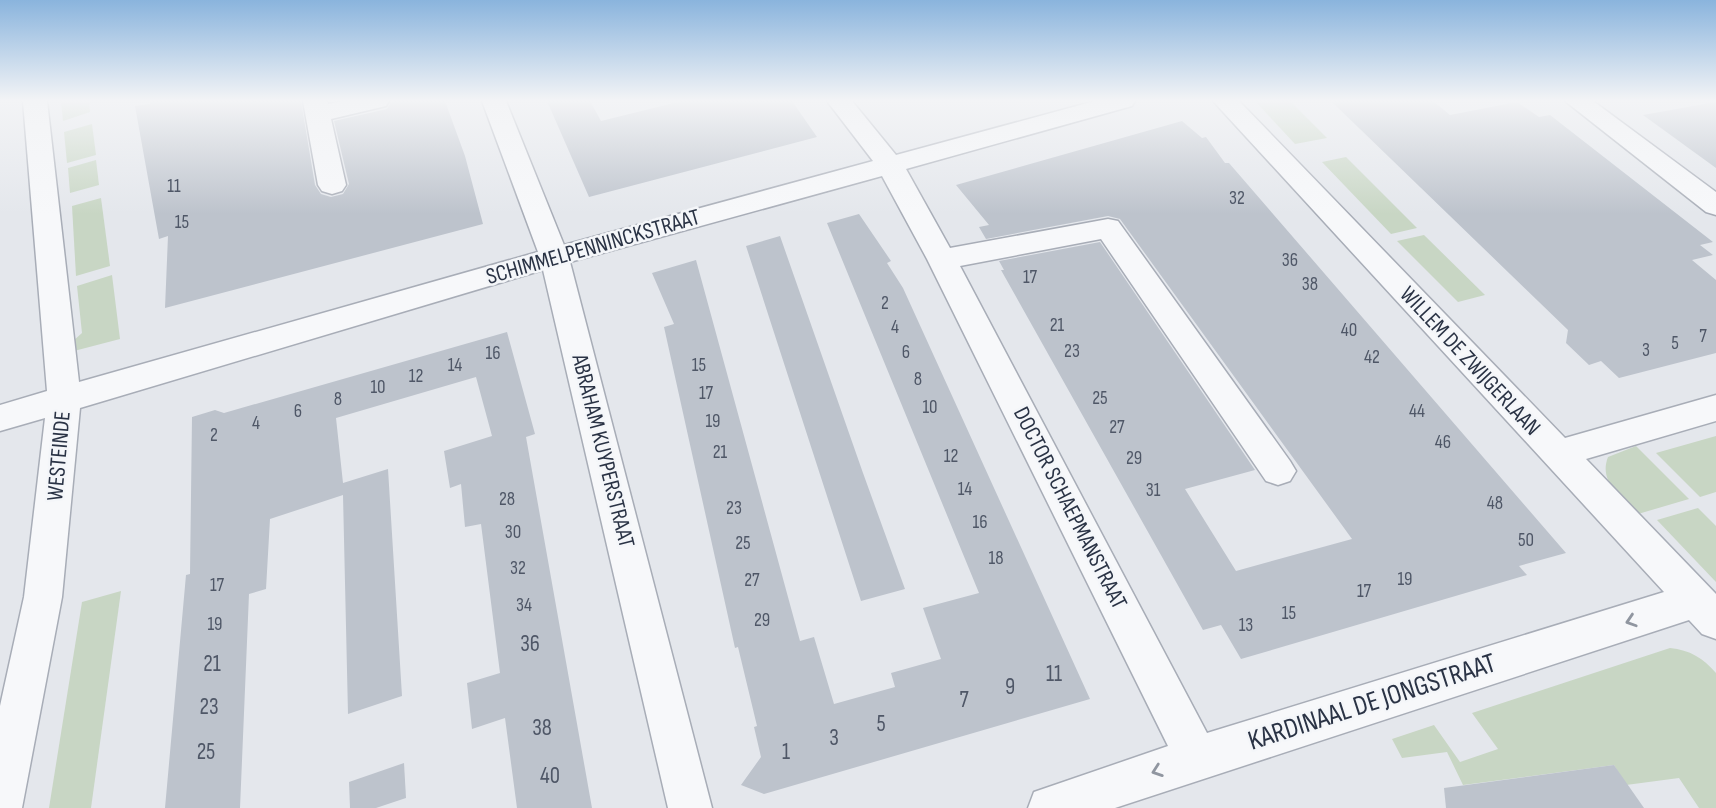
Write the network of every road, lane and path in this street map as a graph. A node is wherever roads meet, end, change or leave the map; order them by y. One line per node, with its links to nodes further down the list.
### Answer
1 (39, 139): 13 (street, WESTEINDE)
2 (323, 139): 9 (street)
3 (509, 139): 11 (street, ABRAHAM KUYPERSTRAAT)
4 (869, 139): 8 (street, DOCTOR SCHAEPMANSTRAAT)
5 (986, 139): 8 (street, SCHIMMELPENNINCKSTRAAT)
6 (1261, 139): 16 (street, WILLEM DE ZWIJGERLAAN)
7 (1627, 139): 10 (street)
8 (890, 165): 11 (street, SCHIMMELPENNINCKSTRAAT); 12 (street, DOCTOR SCHAEPMANSTRAAT)
9 (332, 185)
10 (1716, 206)
11 (554, 257): 13 (street, SCHIMMELPENNINCKSTRAAT); 21 (street, ABRAHAM KUYPERSTRAAT)
12 (942, 259): 17 (street); 19 (street, DOCTOR SCHAEPMANSTRAAT)
13 (64, 399): 15 (street, SCHIMMELPENNINCKSTRAAT); 20 (street, WESTEINDE)
14 (1716, 408): 16 (street)
15 (0, 418)
16 (1558, 454): 18 (street, WILLEM DE ZWIJGERLAAN)
17 (1278, 471)
18 (1706, 610): 19 (street, KARDINAAL DE JONGSTRAAT, one-way to 19)
19 (1197, 758): 22 (street, KARDINAAL DE JONGSTRAAT, one-way to 22)
20 (0, 808)
21 (690, 808)
22 (1050, 808)

